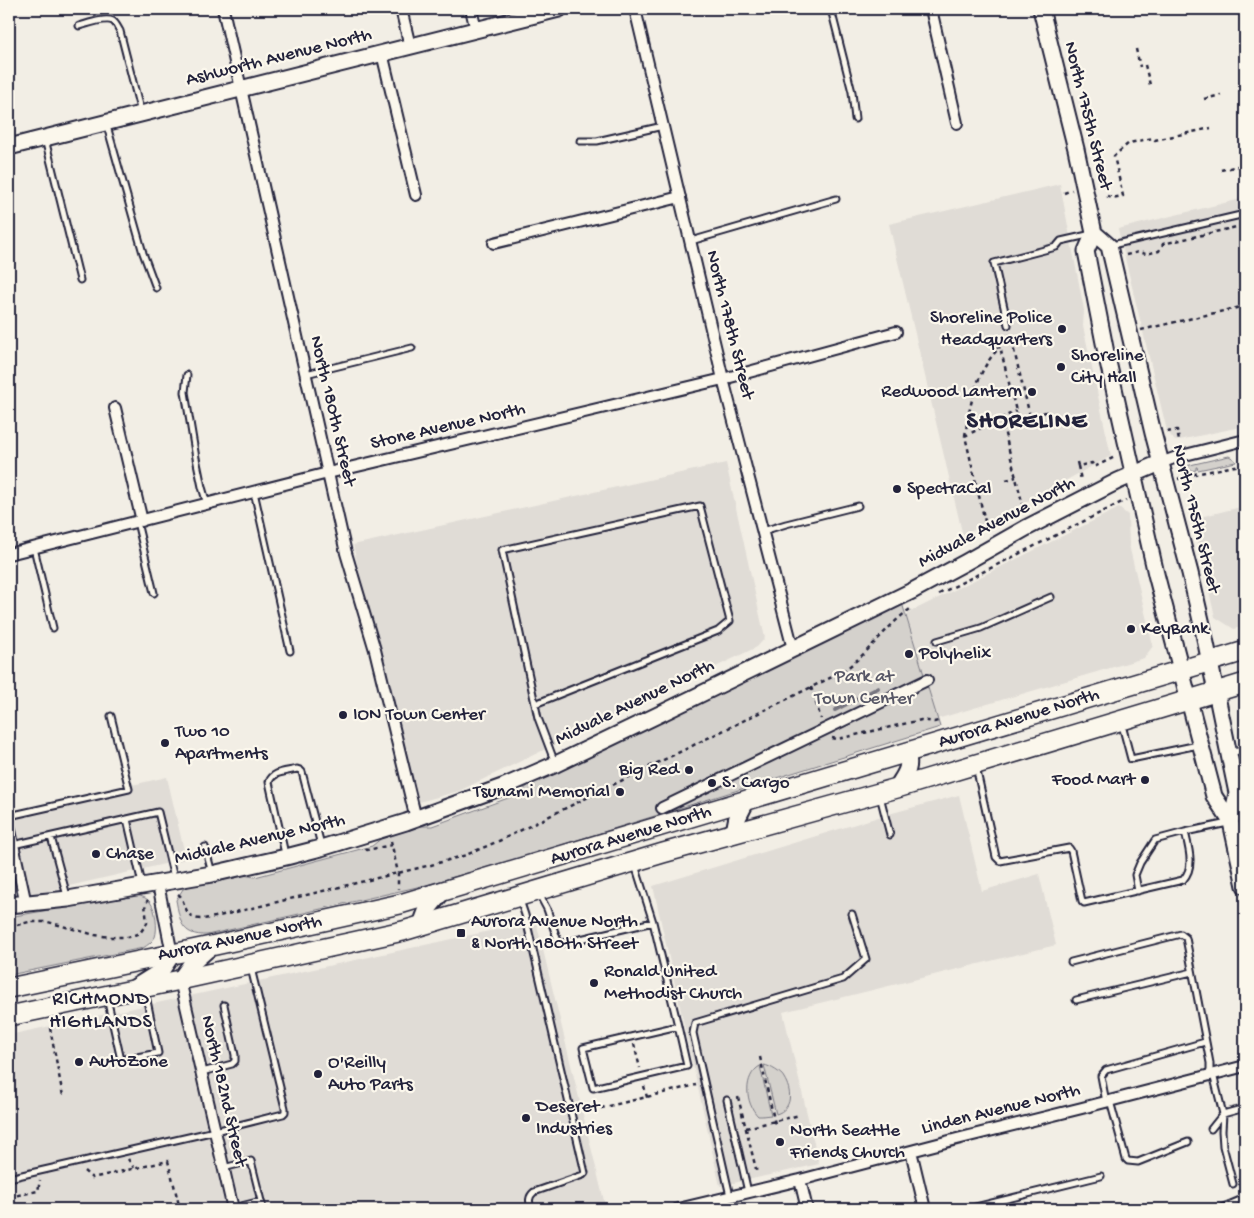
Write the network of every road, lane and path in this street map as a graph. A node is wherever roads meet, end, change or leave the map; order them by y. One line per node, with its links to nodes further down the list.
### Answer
1 (223, 9): 17 (street, North 180th Street)
2 (401, 9): 11 (street)
3 (471, 9): 10 (street)
4 (559, 9): 10 (street, Ashworth Avenue North)
5 (635, 9): 24 (street, North 178th Street)
6 (831, 9): 21 (lane)
7 (931, 9): 23 (street)
8 (1040, 9): 37 (street, North 175th Street)
9 (79, 26): 20 (lane)
10 (476, 30): 11 (street, Ashworth Avenue North)
11 (410, 46): 13 (street, Ashworth Avenue North)
12 (1136, 48): 15 (path)
13 (382, 53): 17 (street, Ashworth Avenue North); 31 (street)
14 (1146, 65): 16 (path)
15 (1140, 67)
16 (1150, 85)
17 (241, 88): 20 (street, Ashworth Avenue North); 51 (street, North 180th Street)
18 (1222, 95): 19 (path)
19 (1204, 99)
20 (141, 114): 22 (street, Ashworth Avenue North)
21 (855, 118)
22 (106, 123): 26 (street, Ashworth Avenue North); 43 (lane)
23 (957, 123)
24 (663, 126): 27 (lane); 33 (street, North 178th Street)
25 (1210, 128): 32 (path)
26 (45, 138): 28 (street, Ashworth Avenue North); 42 (lane)
27 (580, 141)
28 (9, 147)
29 (1238, 166): 30 (path)
30 (1221, 170)
31 (416, 195)
32 (1107, 196)
33 (680, 197): 38 (street); 39 (street, North 178th Street)
34 (836, 199): 39 (lane)
35 (1245, 214): 40 (lane)
36 (1245, 226): 41 (path)
37 (1094, 233): 40 (street); 45 (lane); 69 (street, North 175th Street)
38 (494, 242)
39 (690, 242): 53 (street, North 178th Street)
40 (1109, 246): 65 (street, North 175th Street)
41 (1122, 256)
42 (80, 280)
43 (156, 288)
44 (1245, 306): 46 (path)
45 (1008, 325): 57 (path)
46 (1140, 330)
47 (896, 332): 53 (street, Stone Avenue North)
48 (993, 342): 49 (path)
49 (1000, 347): 55 (path); 60 (path)
50 (412, 348): 51 (lane)
51 (306, 374): 68 (street, North 180th Street)
52 (187, 375): 78 (lane)
53 (723, 379): 68 (street, Stone Avenue North); 83 (street, North 178th Street)
54 (115, 408): 81 (street)
55 (1016, 410): 57 (path); 58 (path)
56 (1050, 411): 57 (path)
57 (1030, 416)
58 (1001, 418): 60 (path); 70 (path)
59 (1165, 432): 62 (path)
60 (965, 436): 75 (path)
61 (1245, 440): 65 (street, Midvale Avenue North)
62 (1179, 441)
63 (1116, 456): 67 (path)
64 (1077, 462): 67 (path)
65 (1160, 463): 69 (street, Midvale Avenue North); 95 (street, North 175th Street)
66 (1245, 464): 73 (path)
67 (1078, 466): 72 (path)
68 (328, 473): 76 (street, Stone Avenue North); 118 (street, North 180th Street)
69 (1133, 475): 92 (street, Midvale Avenue North); 96 (street, North 175th Street)
70 (1016, 477): 71 (path); 80 (path)
71 (1006, 480)
72 (1081, 480)
73 (1174, 481)
74 (988, 487): 75 (path)
75 (978, 490): 82 (path)
76 (254, 492): 78 (street, Stone Avenue North); 93 (lane)
77 (1123, 501): 87 (path)
78 (207, 504): 81 (street, Stone Avenue North)
79 (858, 506): 83 (lane)
80 (1024, 510)
81 (139, 521): 84 (street, Stone Avenue North); 86 (lane)
82 (987, 530)
83 (762, 531): 92 (street, North 178th Street)
84 (34, 548): 85 (street, Stone Avenue North); 90 (lane)
85 (9, 554)
86 (154, 592)
87 (934, 596)
88 (1052, 597): 91 (lane)
89 (912, 607): 99 (path)
90 (53, 628)
91 (938, 641)
92 (792, 649): 111 (street, Midvale Avenue North)
93 (290, 651)
94 (1245, 651): 95 (highway, Aurora Avenue North)
95 (1210, 662): 96 (highway, Aurora Avenue North); 100 (street, North 175th Street)
96 (1181, 671): 101 (street, North 175th Street); 109 (highway, Aurora Avenue North)
97 (927, 680): 106 (street)
98 (1245, 683): 100 (highway, Aurora Avenue North)
99 (811, 687): 106 (path); 132 (path)
100 (1216, 692): 101 (highway, Aurora Avenue North); 110 (street, North 175th Street)
101 (1189, 700): 104 (highway, Aurora Avenue North); 107 (street, North 175th Street)
102 (535, 704): 102 (lane); 111 (lane)
103 (111, 716): 116 (lane)
104 (1121, 720): 107 (lane); 112 (highway, Aurora Avenue North)
105 (938, 721): 106 (path)
106 (824, 730): 115 (street)
107 (1201, 745): 119 (street, North 175th Street)
108 (1245, 750): 110 (lane)
109 (907, 753): 113 (main road); 114 (highway, Aurora Avenue North)
110 (1228, 753): 119 (street, North 175th Street)
111 (556, 764): 118 (street, Midvale Avenue North)
112 (975, 764): 113 (highway, Aurora Avenue North); 139 (lane)
113 (888, 790): 122 (highway, Aurora Avenue North); 124 (lane)
114 (746, 801): 122 (main road); 140 (highway, Aurora Avenue North)
115 (662, 808)
116 (9, 816)
117 (127, 819): 125 (lane); 136 (lane); 141 (lane)
118 (416, 819): 128 (street, Midvale Avenue North)
119 (1232, 822): 121 (lane); 129 (street, North 175th Street)
120 (9, 826): 126 (street)
121 (1185, 832): 139 (lane); 139 (lane)
122 (734, 834): 131 (highway, Aurora Avenue North)
123 (390, 835): 132 (path)
124 (890, 835)
125 (51, 837): 126 (lane); 143 (lane)
126 (13, 845): 144 (street)
127 (205, 846): 133 (lane)
128 (321, 848): 130 (street, Midvale Avenue North); 130 (lane)
129 (1242, 856): 135 (street, North 175th Street)
130 (286, 857): 133 (street, Midvale Avenue North)
131 (634, 862): 138 (highway, Aurora Avenue North); 147 (lane)
132 (398, 873): 136 (path); 137 (path)
133 (212, 874): 136 (street, Midvale Avenue North)
134 (158, 884): 136 (street, Midvale Avenue North); 141 (street, Midvale Avenue North); 151 (street)
135 (1245, 886)
136 (176, 887)
137 (398, 888)
138 (537, 891): 142 (highway, Aurora Avenue North); 147 (lane)
139 (1138, 891)
140 (442, 892): 148 (main road); 150 (highway, Aurora Avenue North)
141 (145, 893): 143 (street, Midvale Avenue North); 149 (path)
142 (518, 897): 148 (highway, Aurora Avenue North); 204 (lane)
143 (68, 899): 144 (street, Midvale Avenue North)
144 (26, 904): 145 (street, Midvale Avenue North)
145 (9, 905)
146 (852, 914): 198 (lane)
147 (653, 922): 162 (lane)
148 (420, 926): 153 (highway, Aurora Avenue North)
149 (9, 927)
150 (211, 946): 151 (highway, Aurora Avenue North); 155 (main road)
151 (172, 954): 156 (highway, Aurora Avenue North); 157 (main road)
152 (1071, 962): 154 (lane)
153 (250, 965): 155 (highway, Aurora Avenue North); 185 (lane)
154 (1192, 972): 159 (lane); 165 (lane)
155 (180, 980): 157 (highway, Aurora Avenue North); 168 (street, North 182nd Street)
156 (9, 988)
157 (137, 989): 158 (highway, Aurora Avenue North); 158 (lane)
158 (106, 995): 161 (highway, Aurora Avenue North)
159 (1076, 1000)
160 (224, 1005): 168 (lane)
161 (9, 1016)
162 (678, 1026): 164 (lane); 170 (lane)
163 (50, 1028): 172 (path)
164 (632, 1036): 170 (path); 170 (lane)
165 (1206, 1042): 169 (lane); 177 (lane)
166 (760, 1057): 182 (path)
167 (1245, 1066): 169 (street, Linden Avenue North)
168 (201, 1072): 185 (street, North 182nd Street)
169 (1211, 1074): 177 (street, Linden Avenue North); 180 (lane)
170 (642, 1076): 173 (path)
171 (697, 1084): 173 (path)
172 (63, 1096)
173 (647, 1097): 176 (path); 179 (path)
174 (738, 1097): 183 (path)
175 (727, 1100): 196 (lane)
176 (648, 1101)
177 (1108, 1101): 186 (lane); 187 (street, Linden Avenue North)
178 (1245, 1108): 180 (lane)
179 (593, 1110)
180 (1223, 1114): 184 (lane); 195 (lane)
181 (800, 1115): 182 (path)
182 (775, 1122): 183 (path)
183 (746, 1128): 190 (path)
184 (1210, 1129)
185 (215, 1131): 188 (street, North 182nd Street); 192 (lane)
186 (1188, 1142)
187 (911, 1151): 194 (street, Linden Avenue North); 207 (street)
188 (223, 1168): 200 (lane); 201 (street, North 182nd Street)
189 (83, 1170): 202 (path)
190 (757, 1173)
191 (1101, 1176): 208 (lane)
192 (9, 1178)
193 (40, 1180): 197 (path)
194 (800, 1180): 196 (street, Linden Avenue North); 206 (street)
195 (1233, 1184)
196 (748, 1192): 198 (street, Linden Avenue North)
197 (9, 1197)
198 (730, 1197): 205 (street, Linden Avenue North)
199 (1245, 1198): 209 (lane)
200 (261, 1201): 201 (lane); 203 (lane)
201 (233, 1208)
202 (180, 1209)
203 (263, 1209)
204 (531, 1209)
205 (678, 1209)
206 (807, 1209)
207 (925, 1209)
208 (968, 1209)
209 (1219, 1209)

